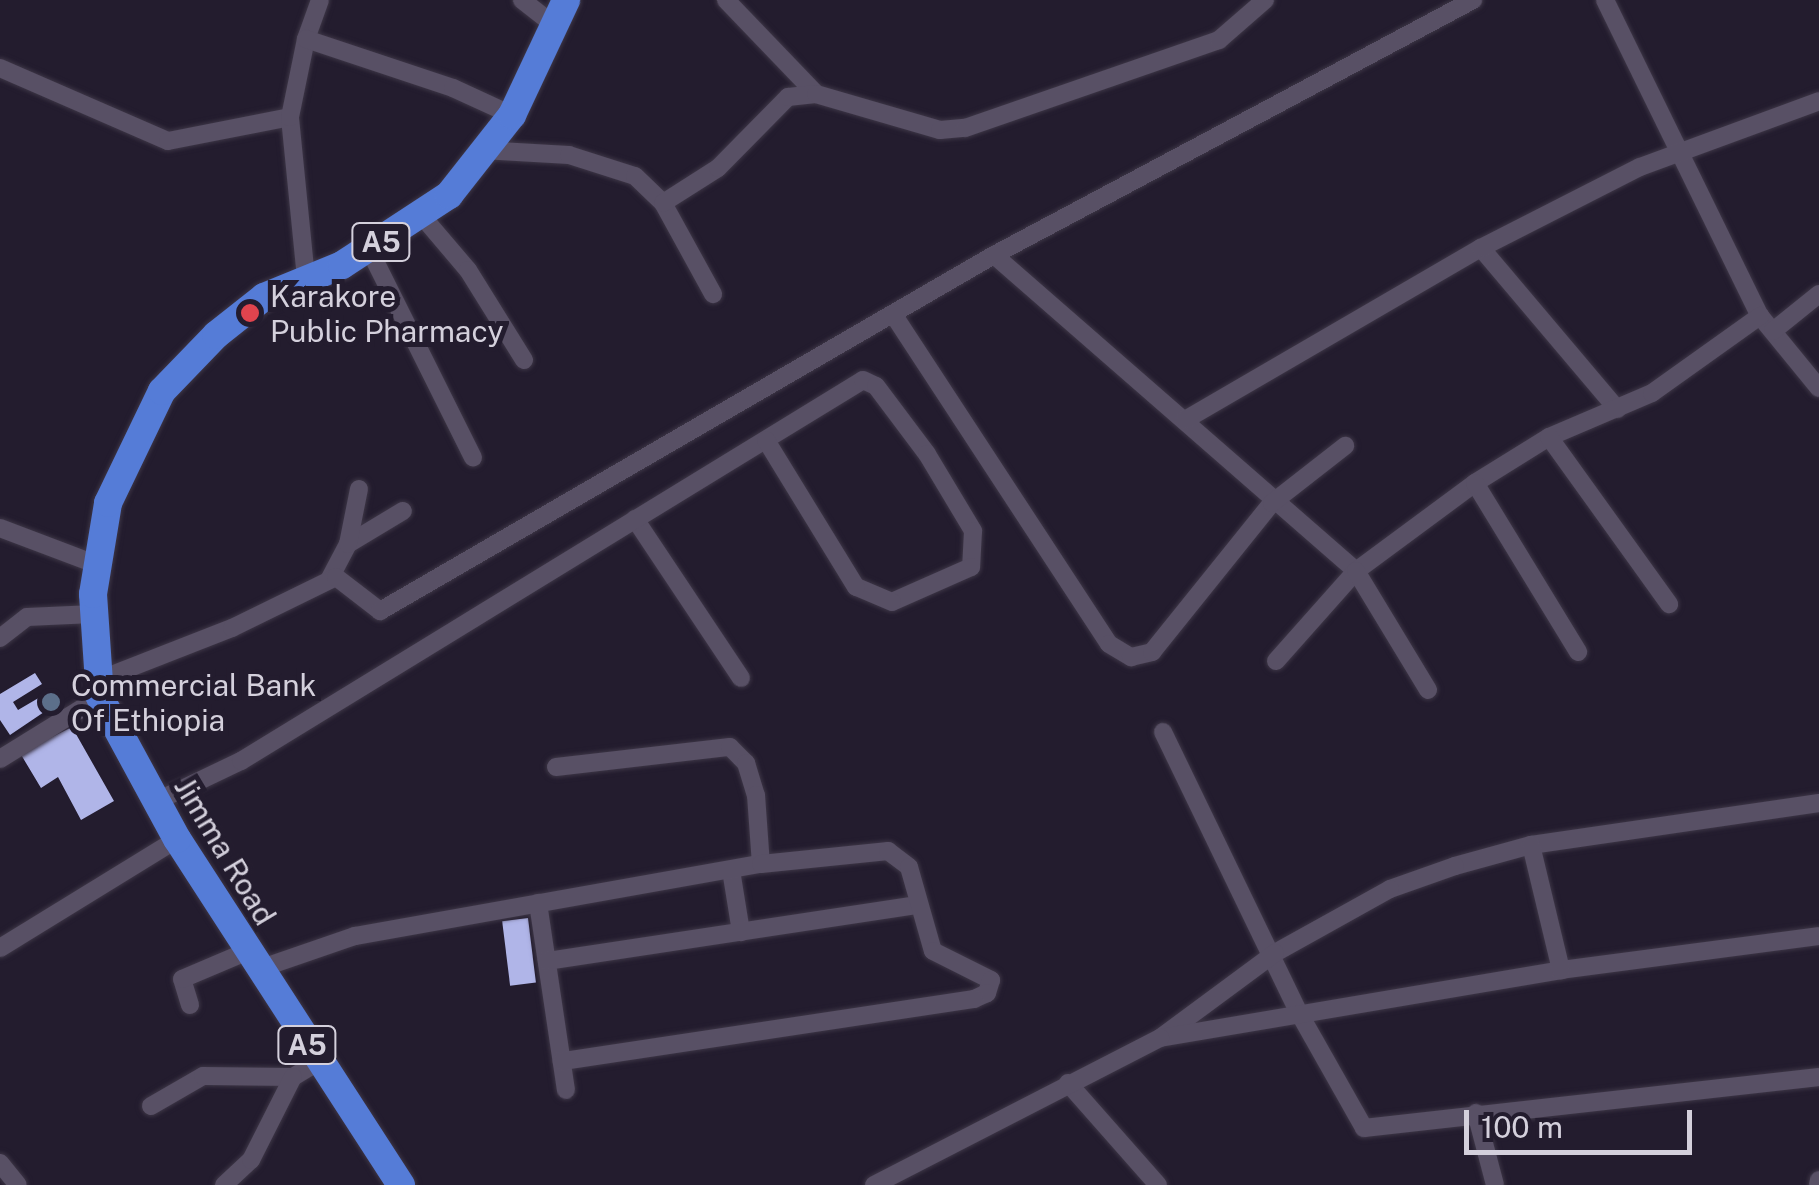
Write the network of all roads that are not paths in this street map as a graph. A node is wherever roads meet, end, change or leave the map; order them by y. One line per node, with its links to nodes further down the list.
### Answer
1 (320, 0): 8 (street)
2 (522, 0): 7 (street)
3 (726, 0): 10 (street)
4 (1265, 0): 10 (street)
5 (1473, 0): 20 (street)
6 (1605, 0): 15 (street)
7 (558, 12): 12 (highway, Jimma Road / A5)
8 (306, 39): 12 (street); 13 (street)
9 (0, 68): 13 (street)
10 (816, 94): 16 (street)
11 (1819, 101): 15 (street)
12 (512, 115): 14 (highway, Jimma Road / A5)
13 (290, 118): 21 (street)
14 (482, 150): 16 (street); 17 (highway, Jimma Road / A5)
15 (1678, 152): 19 (street); 25 (street)
16 (663, 203): 22 (street)
17 (422, 216): 18 (highway, Jimma Road / A5); 27 (street)
18 (369, 248): 21 (highway, Jimma Road / A5); 34 (street)
19 (1480, 248): 29 (street); 30 (street)
20 (994, 255): 24 (street); 30 (street)
21 (306, 278): 42 (highway, Jimma Road / A5)
22 (714, 294)
23 (1819, 294): 26 (street)
24 (893, 314): 37 (street); 44 (street)
25 (1760, 316): 26 (street); 29 (street)
26 (1773, 331): 28 (street)
27 (524, 360)
28 (1819, 388)
29 (1617, 409): 31 (street)
30 (1185, 420): 37 (street)
31 (1549, 437): 35 (street); 45 (street)
32 (766, 440): 32 (street); 39 (street)
33 (1345, 446): 37 (street)
34 (473, 458)
35 (1475, 482): 43 (street); 48 (street)
36 (360, 488): 41 (street)
37 (1272, 503): 43 (street)
38 (403, 511): 41 (street)
39 (635, 519): 50 (street); 56 (street)
40 (0, 528): 42 (street)
41 (348, 544): 44 (street)
42 (98, 565): 46 (highway, Jimma Road / A5)
43 (1356, 571): 49 (street); 52 (street)
44 (329, 580): 51 (street)
45 (1669, 604)
46 (93, 614): 47 (street); 51 (highway, Jimma Road / A5)
47 (0, 638)
48 (1578, 652)
49 (1276, 661)
50 (741, 678)
51 (98, 689): 54 (street); 56 (highway, Jimma Road / A5)
52 (1428, 690)
53 (1163, 732): 67 (street)
54 (0, 758)
55 (556, 767): 60 (street)
56 (156, 802): 58 (highway, Jimma Road / A5)
57 (1819, 803): 59 (street)
58 (177, 839): 66 (street); 68 (highway, Jimma Road / A5)
59 (1531, 845): 67 (street); 70 (street)
60 (761, 864): 61 (street); 63 (street)
61 (731, 870): 62 (street); 64 (street)
62 (538, 904): 68 (street); 69 (street)
63 (919, 905): 64 (street); 74 (street)
64 (741, 932): 69 (street)
65 (1819, 936): 70 (street)
66 (0, 948)
67 (1274, 953): 72 (street); 73 (street)
68 (253, 960): 71 (street); 75 (highway, Jimma Road / A5)
69 (547, 961): 74 (street)
70 (1561, 970): 72 (street)
71 (190, 1004)
72 (1299, 1012): 73 (street); 81 (street)
73 (1160, 1038): 78 (street)
74 (562, 1061): 79 (street)
75 (318, 1062): 76 (street); 85 (highway, Jimma Road / A5)
76 (294, 1077): 80 (street); 84 (street)
77 (1819, 1078): 81 (street)
78 (1068, 1083): 86 (street); 87 (street)
79 (566, 1090)
80 (151, 1106)
81 (1476, 1113): 88 (street)
82 (0, 1163): 83 (street)
83 (18, 1185)
84 (224, 1185)
85 (401, 1185)
86 (874, 1185)
87 (1158, 1185)
88 (1495, 1185)

